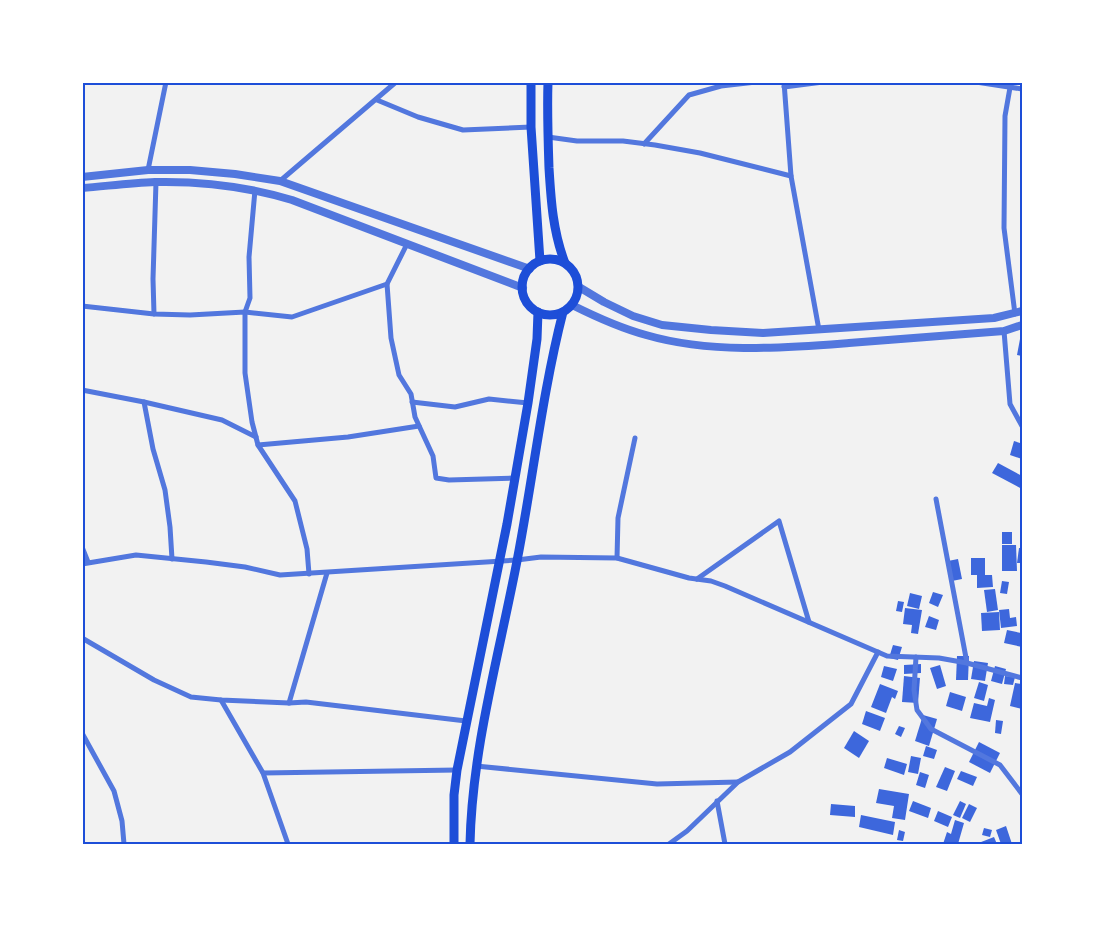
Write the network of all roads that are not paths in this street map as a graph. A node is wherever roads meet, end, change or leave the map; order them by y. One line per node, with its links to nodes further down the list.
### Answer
1 (166, 82): 15 (street)
2 (396, 82): 11 (street)
3 (531, 82): 12 (main road)
4 (548, 82): 13 (main road)
5 (756, 82): 14 (street)
6 (823, 82): 8 (street)
7 (976, 82): 9 (street)
8 (784, 85): 16 (street)
9 (1010, 85): 10 (street); 34 (street)
10 (1022, 89)
11 (377, 100): 12 (street); 19 (street)
12 (531, 127): 23 (main road)
13 (547, 137): 14 (street); 24 (main road)
14 (644, 144): 16 (street)
15 (148, 170): 17 (street); 19 (street)
16 (791, 176): 37 (street)
17 (82, 177)
18 (156, 182): 20 (street); 21 (street); 35 (street)
19 (280, 182): 25 (street)
20 (82, 188)
21 (255, 190): 22 (street); 31 (street)
22 (407, 244): 26 (street); 28 (street)
23 (540, 261): 24 (main road); 25 (main road)
24 (565, 263): 27 (main road)
25 (530, 269): 28 (main road)
26 (387, 284): 31 (street); 41 (street)
27 (579, 287): 30 (main road); 37 (street)
28 (523, 288): 32 (main road)
29 (82, 306): 35 (street)
30 (572, 306): 33 (main road); 38 (street)
31 (245, 312): 35 (street); 45 (street)
32 (538, 312): 33 (main road); 42 (main road)
33 (563, 312): 54 (main road)
34 (1019, 313): 37 (street)
35 (154, 314)
36 (1022, 325): 38 (street)
37 (819, 330)
38 (1004, 331): 44 (street)
39 (82, 390): 40 (street)
40 (144, 402): 45 (street); 52 (street)
41 (412, 402): 42 (street); 43 (street)
42 (528, 403): 48 (main road)
43 (419, 426): 47 (street); 48 (street)
44 (1022, 426)
45 (256, 437): 47 (street)
46 (635, 438): 51 (street)
47 (258, 445): 57 (street)
48 (514, 478): 53 (main road)
49 (936, 499): 63 (street)
50 (82, 547): 55 (street)
51 (617, 558): 54 (street); 58 (street)
52 (172, 559): 55 (street); 57 (street)
53 (499, 560): 54 (street); 56 (street); 67 (main road)
54 (517, 560): 69 (main road)
55 (85, 563)
56 (327, 573): 57 (street); 66 (street)
57 (309, 574)
58 (696, 579): 59 (street); 59 (street)
59 (809, 622): 61 (street)
60 (82, 638): 65 (street)
61 (878, 652): 62 (street); 72 (street)
62 (916, 657): 63 (street); 73 (street)
63 (967, 663): 64 (street)
64 (1022, 678)
65 (221, 700): 66 (street); 71 (street)
66 (289, 703): 67 (street)
67 (466, 721): 70 (main road)
68 (82, 733): 75 (street)
69 (476, 766): 72 (street); 78 (main road)
70 (457, 770): 71 (street); 77 (main road)
71 (263, 773): 76 (street)
72 (738, 782): 74 (street)
73 (1022, 794)
74 (718, 801): 79 (street); 80 (street)
75 (124, 844)
76 (288, 844)
77 (454, 844)
78 (470, 844)
79 (669, 844)
80 (725, 844)

